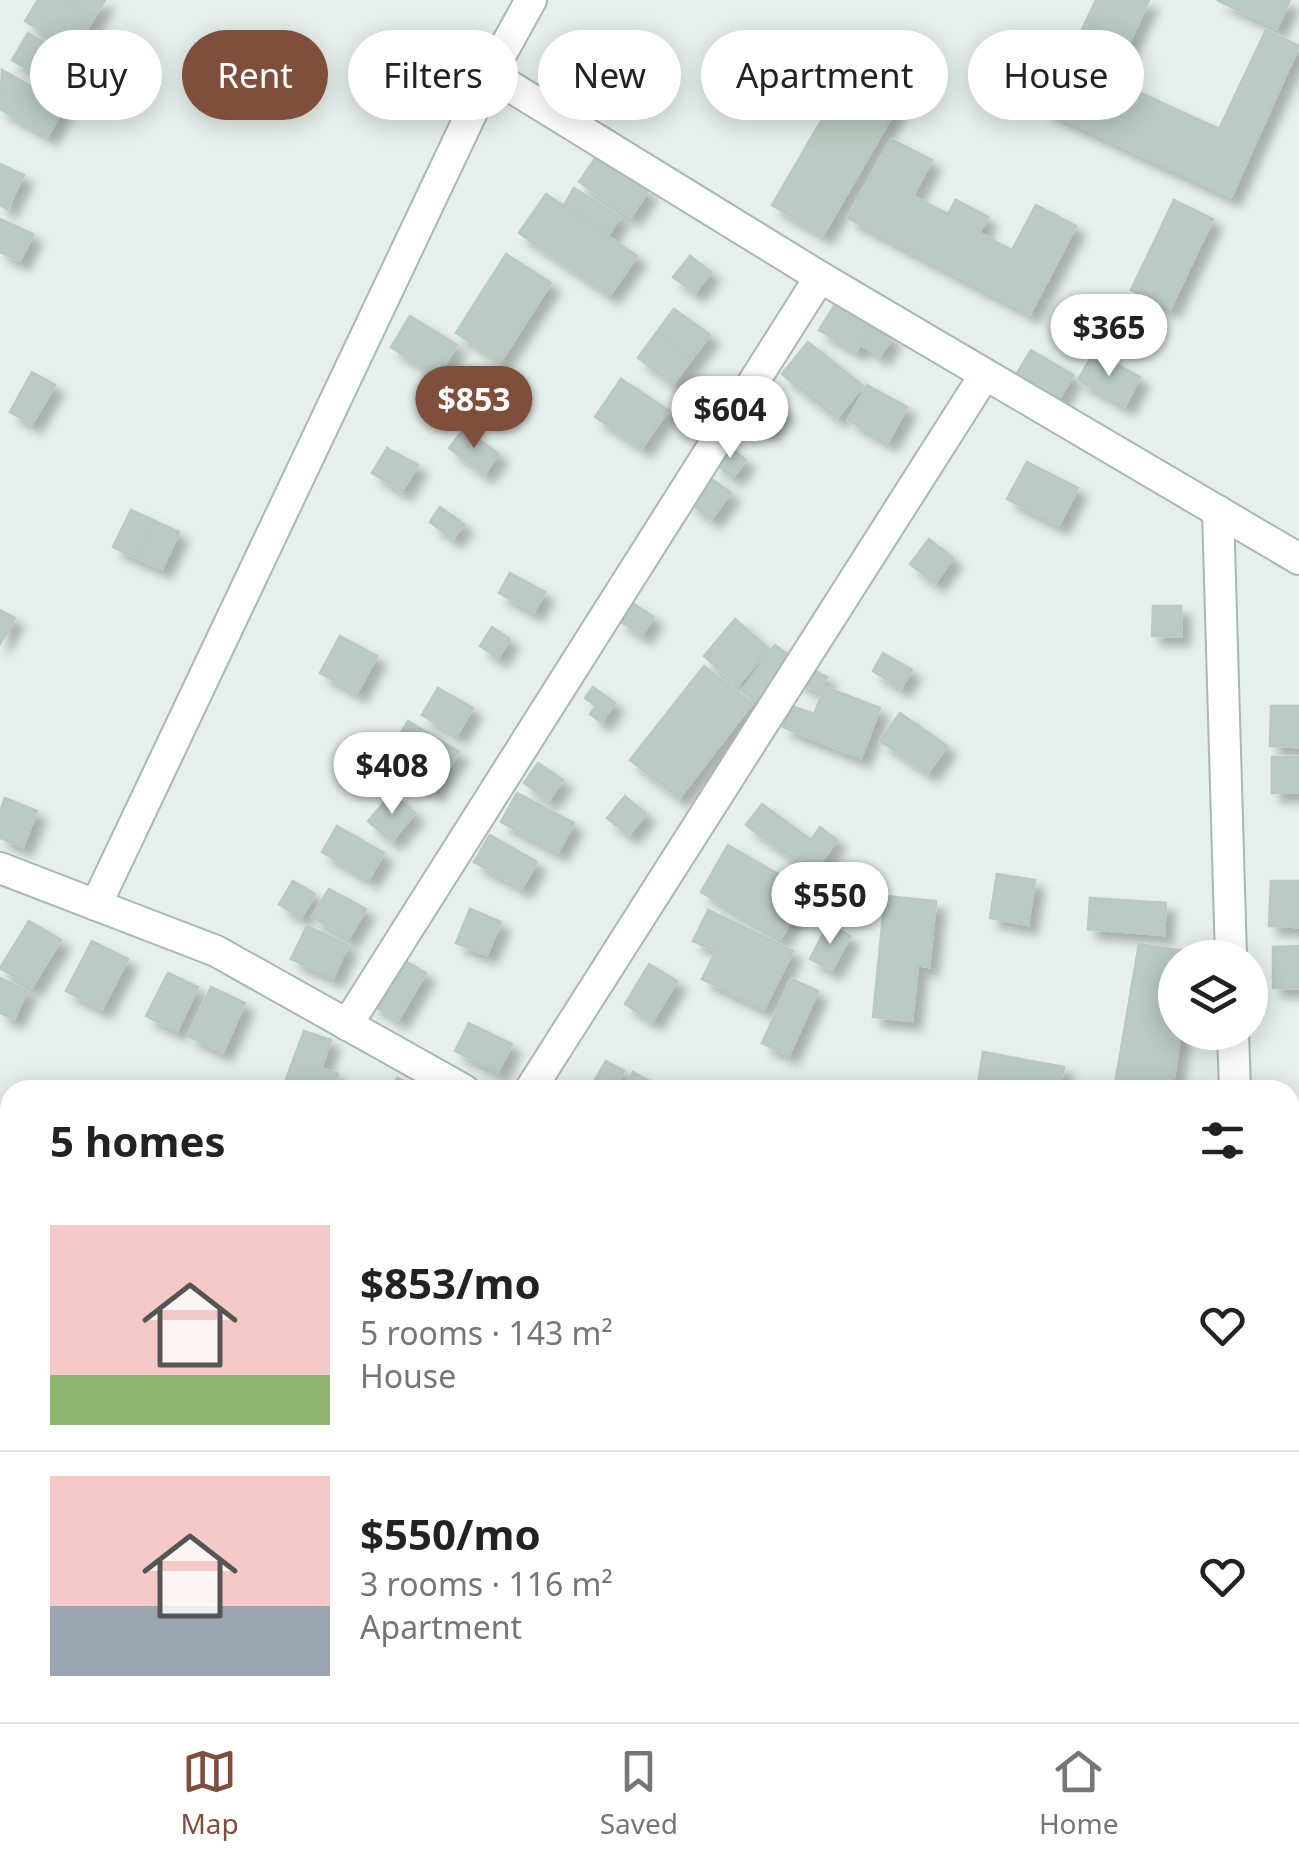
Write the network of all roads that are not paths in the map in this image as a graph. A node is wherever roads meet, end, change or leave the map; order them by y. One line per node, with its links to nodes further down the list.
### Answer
1 (530, 0): 2 (street)
2 (514, 30)
3 (518, 91): 5 (street)
4 (468, 120): 10 (street)
5 (820, 278): 6 (street); 12 (street)
6 (984, 376): 7 (street); 15 (street)
7 (1218, 511): 8 (street); 11 (street)
8 (1299, 559)
9 (0, 868): 10 (street)
10 (96, 905): 12 (street)
11 (1230, 940)
12 (347, 1025): 14 (street)
13 (1234, 1050): 16 (street)
14 (446, 1080)
15 (536, 1080)
16 (1235, 1080)

